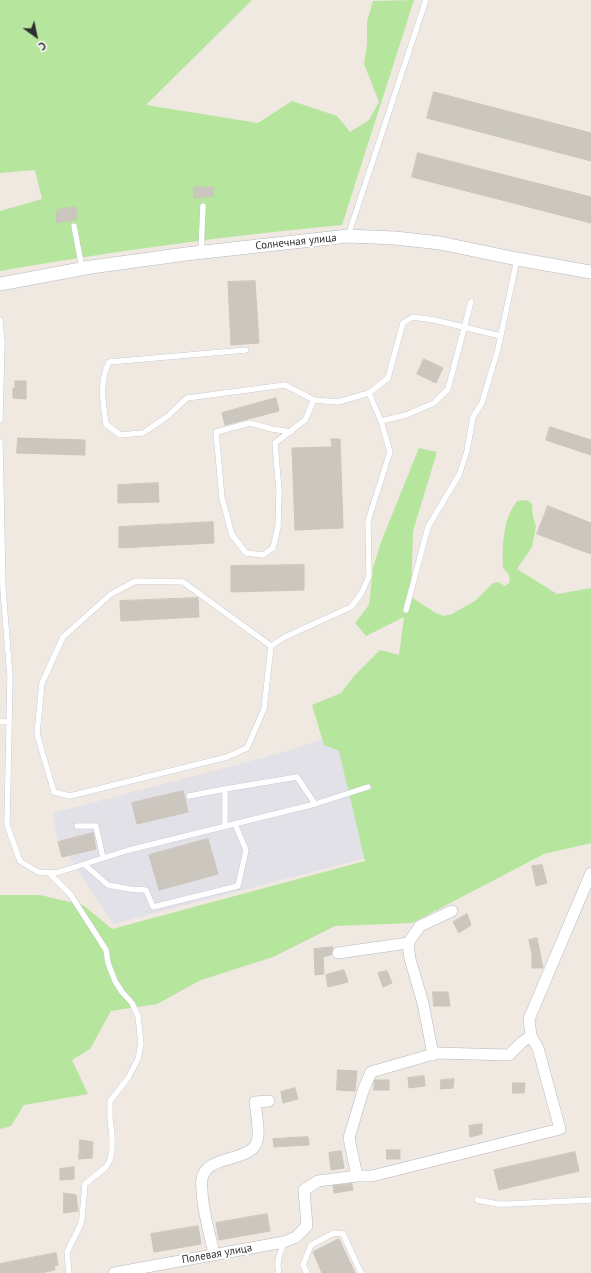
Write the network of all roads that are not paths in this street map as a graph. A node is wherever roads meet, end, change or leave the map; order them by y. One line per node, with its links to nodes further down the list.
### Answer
1 (426, 0): 4 (lane)
2 (203, 206): 5 (lane)
3 (74, 226): 7 (lane)
4 (348, 236): 5 (street, Солнечная улица); 6 (street, Солнечная улица)
5 (201, 252): 7 (street, Солнечная улица)
6 (517, 259): 8 (street, Солнечная улица); 13 (lane)
7 (82, 268): 9 (street, Солнечная улица)
8 (591, 272)
9 (0, 284)
10 (471, 302): 12 (lane)
11 (0, 320): 17 (lane)
12 (464, 327): 13 (lane); 15 (lane); 18 (lane)
13 (501, 336): 22 (lane)
14 (246, 350): 16 (lane)
15 (369, 393): 16 (lane); 18 (lane)
16 (314, 400): 19 (lane)
17 (0, 420)
18 (381, 421): 23 (lane)
19 (291, 432): 19 (lane)
20 (0, 442): 21 (lane)
21 (1, 590): 24 (lane)
22 (406, 610)
23 (271, 646): 23 (lane)
24 (9, 721): 25 (lane); 35 (lane)
25 (0, 722)
26 (368, 787): 29 (lane)
27 (225, 789): 28 (lane); 29 (lane); 32 (lane)
28 (189, 796)
29 (315, 804): 30 (lane)
30 (235, 824): 32 (lane); 34 (lane)
31 (77, 826): 33 (lane)
32 (225, 826): 33 (lane)
33 (103, 858): 34 (lane)
34 (85, 865): 35 (lane)
35 (49, 873): 48 (lane)
36 (591, 873): 40 (street)
37 (452, 911): 38 (street)
38 (408, 943): 39 (street); 41 (street)
39 (338, 953)
40 (531, 1036): 41 (street); 43 (street)
41 (433, 1054): 43 (street)
42 (269, 1100): 47 (street)
43 (357, 1176): 46 (street, Полевая улица)
44 (477, 1200): 45 (lane)
45 (591, 1200)
46 (284, 1242): 47 (street, Полевая улица); 50 (lane)
47 (214, 1254): 49 (street, Полевая улица)
48 (69, 1273)
49 (114, 1273)
50 (279, 1273)
51 (307, 1273): 52 (lane)
52 (361, 1273)

